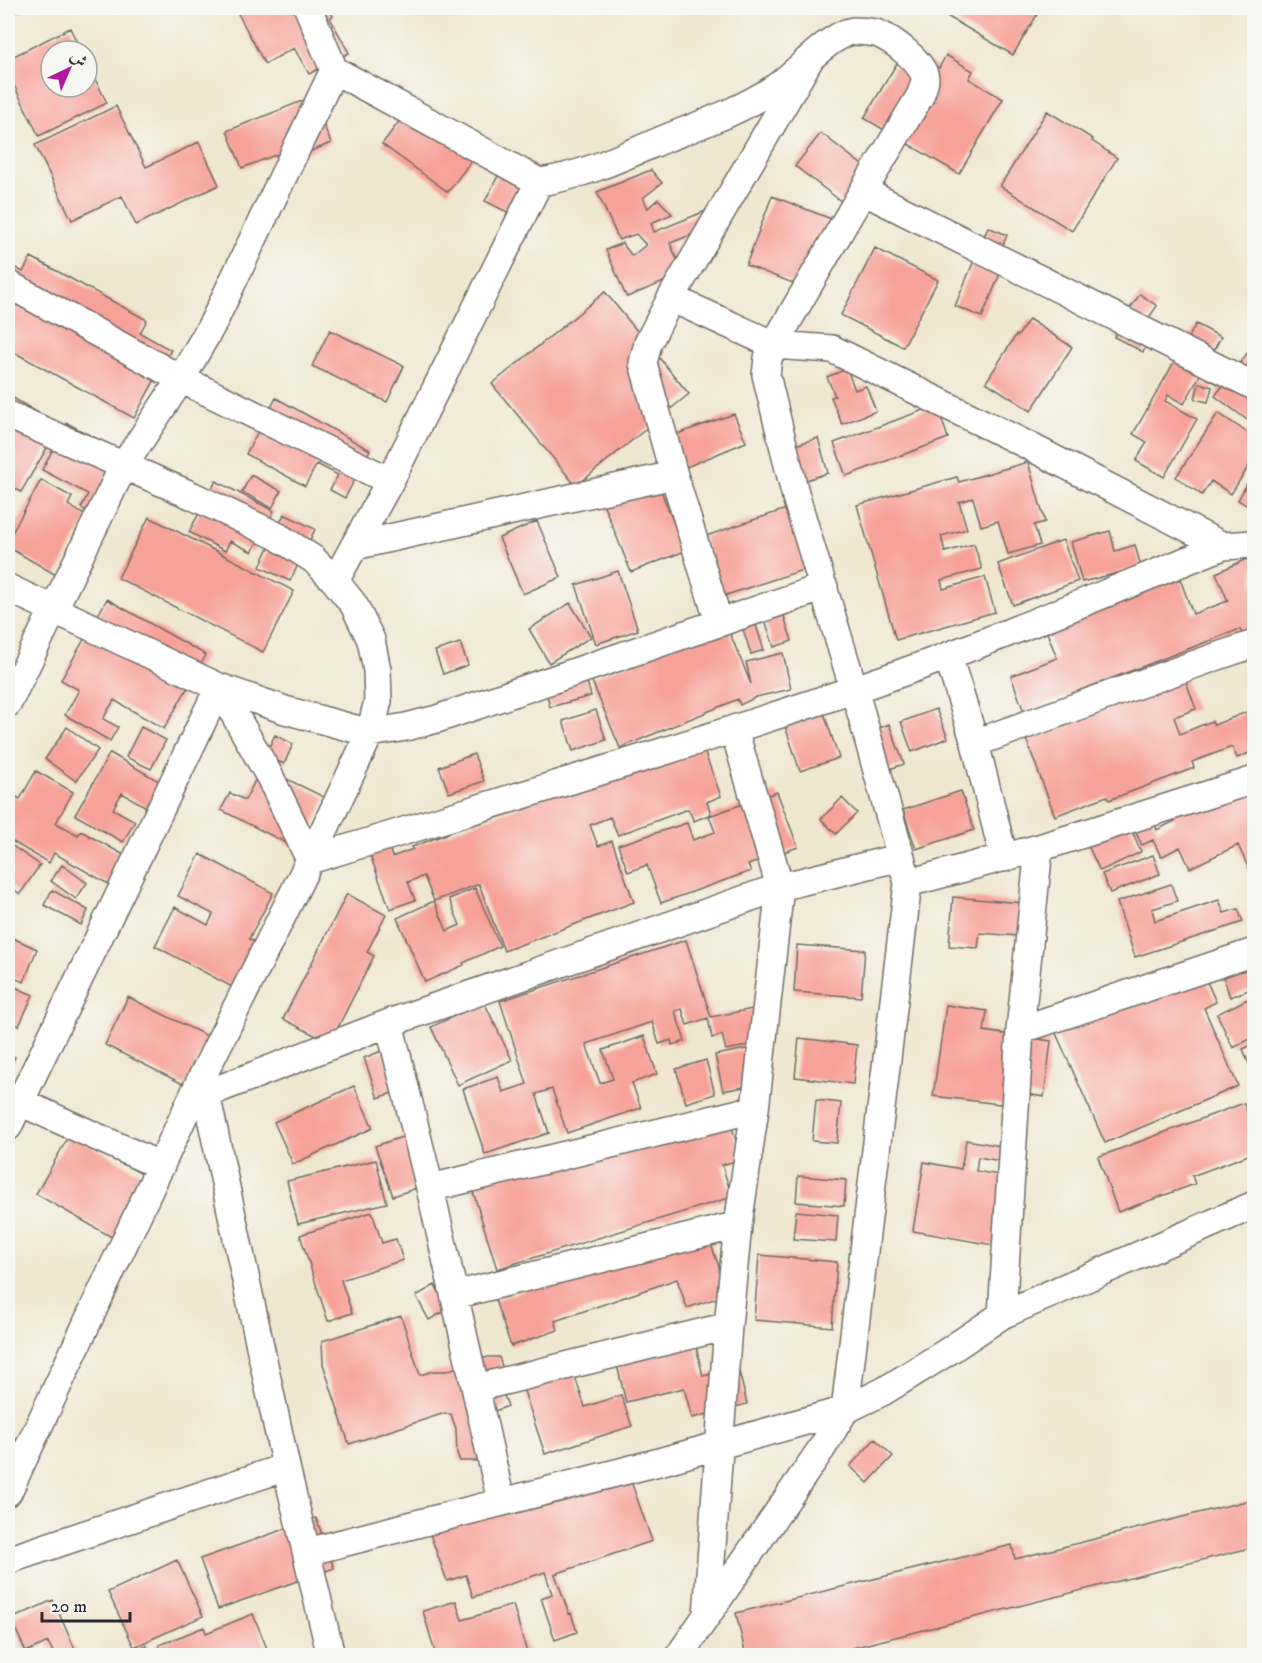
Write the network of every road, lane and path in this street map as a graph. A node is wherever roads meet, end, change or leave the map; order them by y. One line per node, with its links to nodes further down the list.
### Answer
1 (308, 8): 3 (street)
2 (810, 59): 4 (street); 5 (street); 7 (street)
3 (334, 70): 4 (street); 9 (street)
4 (539, 182): 14 (street)
5 (863, 192): 8 (street); 10 (street)
6 (8, 284): 9 (street)
7 (671, 298): 8 (street); 13 (street)
8 (774, 345): 17 (street); 19 (street)
9 (181, 379): 12 (street); 14 (street)
10 (1254, 386)
11 (8, 415): 12 (street)
12 (124, 465): 18 (street); 21 (street)
13 (674, 475): 16 (street); 22 (street)
14 (390, 481): 16 (street)
15 (1254, 544): 17 (street)
16 (354, 546): 18 (street)
17 (1223, 546): 24 (street)
18 (334, 581): 29 (street)
19 (824, 587): 22 (street); 26 (street)
20 (8, 588): 21 (street)
21 (53, 608): 25 (street); 27 (street)
22 (719, 622): 29 (street)
23 (1254, 644): 30 (street)
24 (948, 656): 26 (street); 30 (street)
25 (219, 687): 29 (street); 35 (street); 42 (street)
26 (854, 690): 28 (street); 33 (street)
27 (8, 703)
28 (734, 729): 35 (street); 37 (street)
29 (370, 733): 35 (street)
30 (975, 744): 34 (street)
31 (1254, 780): 32 (street)
32 (1039, 848): 34 (street); 40 (street)
33 (901, 857): 36 (street); 37 (street)
34 (1004, 858): 36 (street)
35 (310, 860): 41 (street)
36 (908, 883): 53 (street)
37 (780, 887): 39 (street); 43 (street)
38 (1254, 952): 40 (street)
39 (389, 1023): 41 (street); 46 (street)
40 (1020, 1030): 50 (street)
41 (203, 1087): 45 (street); 55 (street)
42 (20, 1102): 44 (street); 45 (street)
43 (755, 1109): 46 (street); 48 (street)
44 (8, 1127)
45 (161, 1166): 56 (street)
46 (430, 1188): 49 (street)
47 (1254, 1204): 50 (street)
48 (738, 1225): 49 (street); 51 (street)
49 (455, 1295): 52 (street)
50 (1002, 1315): 53 (street)
51 (728, 1326): 52 (street); 54 (street)
52 (476, 1388): 57 (street)
53 (845, 1410): 54 (street); 60 (street)
54 (720, 1444): 57 (street); 60 (street)
55 (286, 1467): 58 (street); 59 (street)
56 (8, 1492)
57 (501, 1501): 58 (street)
58 (307, 1552): 61 (street)
59 (8, 1560)
60 (707, 1615): 62 (street)
61 (331, 1656)
62 (679, 1656)

